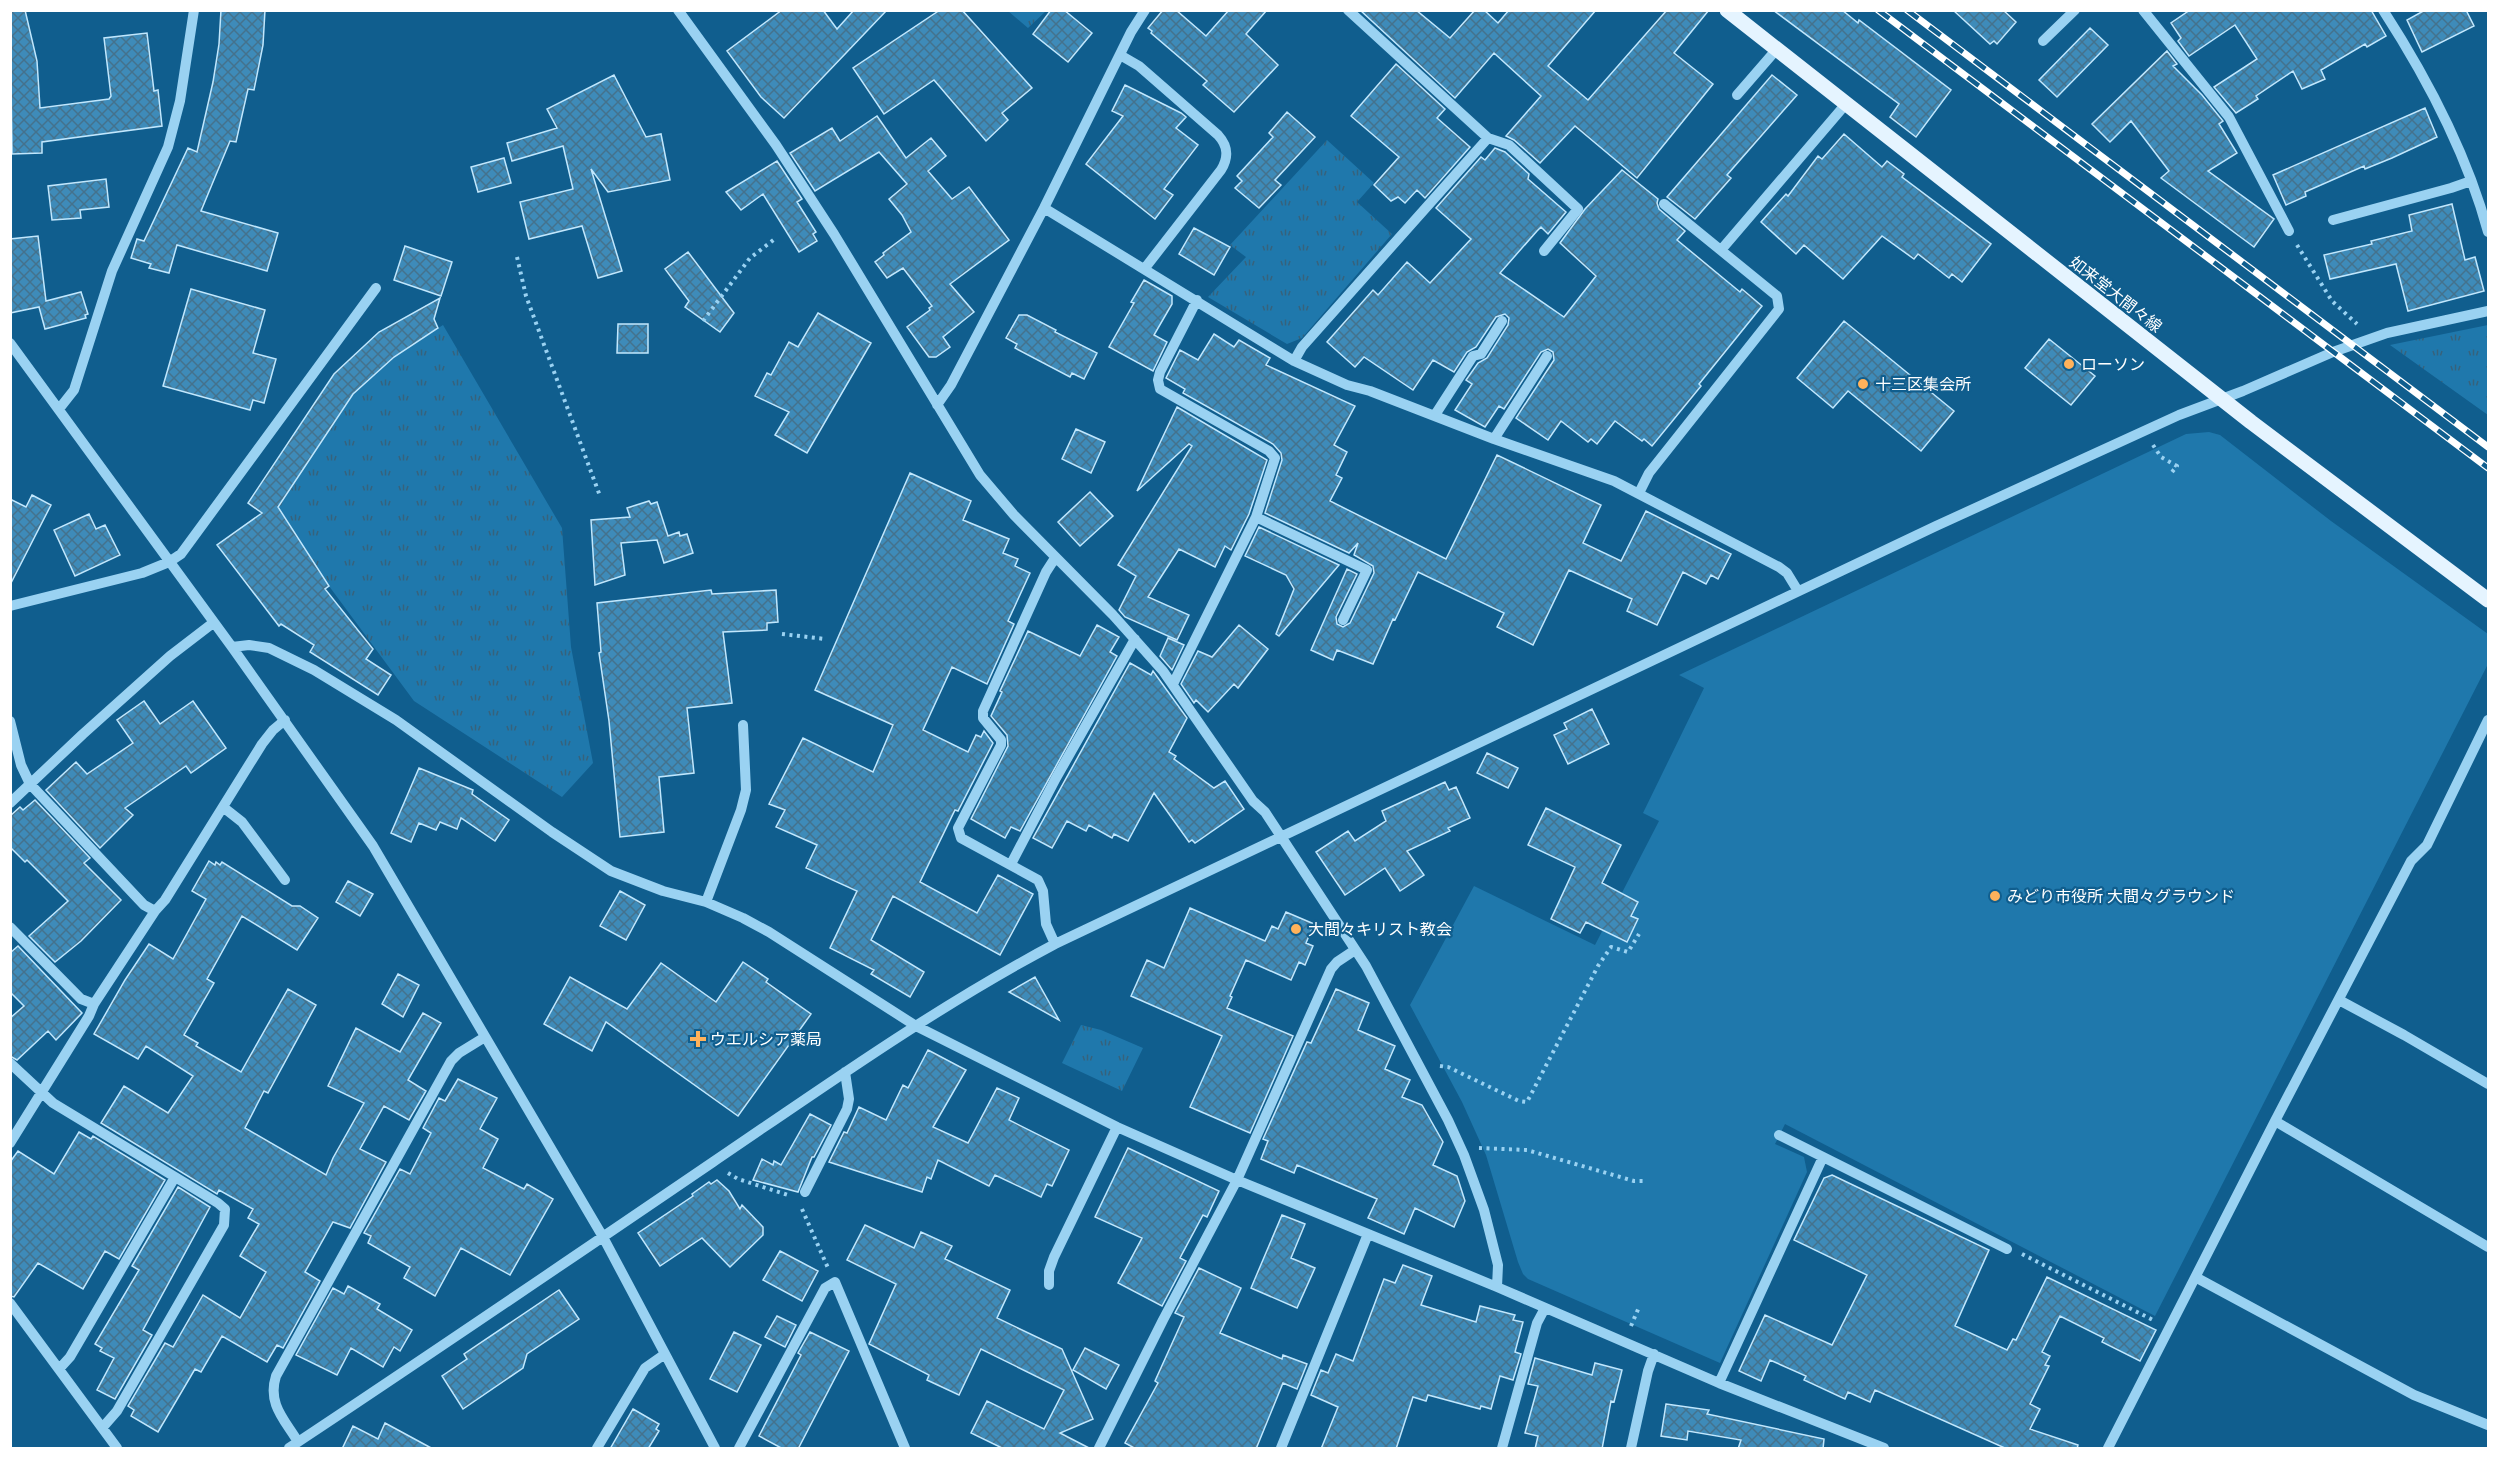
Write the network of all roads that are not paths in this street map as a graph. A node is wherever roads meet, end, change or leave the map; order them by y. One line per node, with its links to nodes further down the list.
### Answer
1 (194, 10): 33 (street)
2 (678, 10): 32 (street)
3 (1145, 10): 11 (street)
4 (1348, 10): 14 (street)
5 (1727, 10): 10 (main road, 如来堂大間々線)
6 (2075, 10): 9 (street)
7 (2143, 10): 19 (street)
8 (2383, 10): 15 (street)
9 (2043, 41)
10 (1776, 50): 12 (street); 13 (main road, 如来堂大間々線)
11 (1120, 55): 17 (street); 23 (street)
12 (1737, 95)
13 (1845, 105): 21 (street); 31 (main road, 如来堂大間々線)
14 (1488, 138): 22 (street); 30 (street)
15 (2471, 181): 18 (street); 20 (street)
16 (1664, 204): 21 (street)
17 (1044, 208): 23 (street); 32 (street)
18 (2333, 220)
19 (2289, 231)
20 (2488, 231)
21 (1721, 250): 36 (street)
22 (1544, 251)
23 (1145, 268): 25 (street)
24 (376, 288): 39 (street)
25 (1197, 300): 30 (street); 37 (street)
26 (2488, 311): 31 (street)
27 (1502, 321): 34 (street)
28 (10, 343): 33 (street)
29 (1547, 356): 35 (street)
30 (1294, 361): 34 (street)
31 (2222, 399): 40 (street); 41 (main road, 如来堂大間々線)
32 (937, 405): 38 (street)
33 (59, 409): 39 (street)
34 (1435, 415): 35 (street)
35 (1494, 439): 36 (street)
36 (1639, 493): 40 (street)
37 (1256, 517): 43 (street); 47 (street)
38 (1055, 558): 45 (street); 56 (street)
39 (169, 562): 42 (street); 44 (street)
40 (1798, 591): 55 (street)
41 (2488, 600)
42 (10, 606)
43 (1343, 620)
44 (213, 622): 46 (street); 52 (street)
45 (1135, 639): 47 (street); 56 (street)
46 (232, 647): 48 (street); 58 (street)
47 (1173, 684): 55 (street)
48 (285, 720): 54 (street); 66 (street)
49 (2488, 720): 63 (street)
50 (10, 721): 52 (street)
51 (743, 725): 58 (street)
52 (30, 784): 53 (street); 59 (street)
53 (10, 802)
54 (223, 807): 57 (street); 59 (street)
55 (1281, 838): 61 (street); 62 (street)
56 (1011, 864): 61 (street)
57 (285, 879)
58 (706, 902): 65 (street)
59 (155, 911): 64 (street)
60 (10, 927): 64 (street)
61 (1055, 944): 65 (street)
62 (1355, 950): 77 (street); 85 (street)
63 (2339, 1000): 69 (street); 71 (street)
64 (94, 1004): 70 (street)
65 (916, 1026): 68 (street); 72 (street)
66 (485, 1037): 80 (street); 94 (street)
67 (10, 1063): 70 (street)
68 (845, 1072): 78 (street); 80 (street)
69 (2488, 1084)
70 (42, 1094): 74 (street); 76 (street)
71 (2275, 1121): 81 (street); 83 (street)
72 (1117, 1127): 77 (street); 84 (street)
73 (1779, 1135): 75 (street)
74 (10, 1143)
75 (1823, 1157): 82 (street); 91 (street)
76 (175, 1177): 90 (street); 93 (street)
77 (1237, 1180): 79 (street); 101 (street)
78 (803, 1195)
79 (1368, 1234): 85 (street); 102 (street)
80 (603, 1238): 88 (street); 94 (street)
81 (2488, 1247)
82 (2007, 1249)
83 (2197, 1278): 92 (street); 106 (street)
84 (1049, 1285)
85 (1497, 1287): 87 (street)
86 (10, 1303): 90 (street)
87 (1545, 1308): 89 (street); 103 (street)
88 (665, 1354): 97 (street); 98 (street)
89 (1654, 1354): 91 (street); 104 (street)
90 (60, 1368): 93 (street)
91 (1719, 1383): 95 (street)
92 (2488, 1425)
93 (103, 1427): 96 (street)
94 (294, 1445)
95 (1868, 1446): 105 (street)
96 (117, 1449)
97 (597, 1449)
98 (715, 1449)
99 (740, 1449): 100 (street)
100 (905, 1449)
101 (1099, 1449)
102 (1281, 1449)
103 (1502, 1449)
104 (1631, 1449)
105 (1884, 1449)
106 (2108, 1449)

